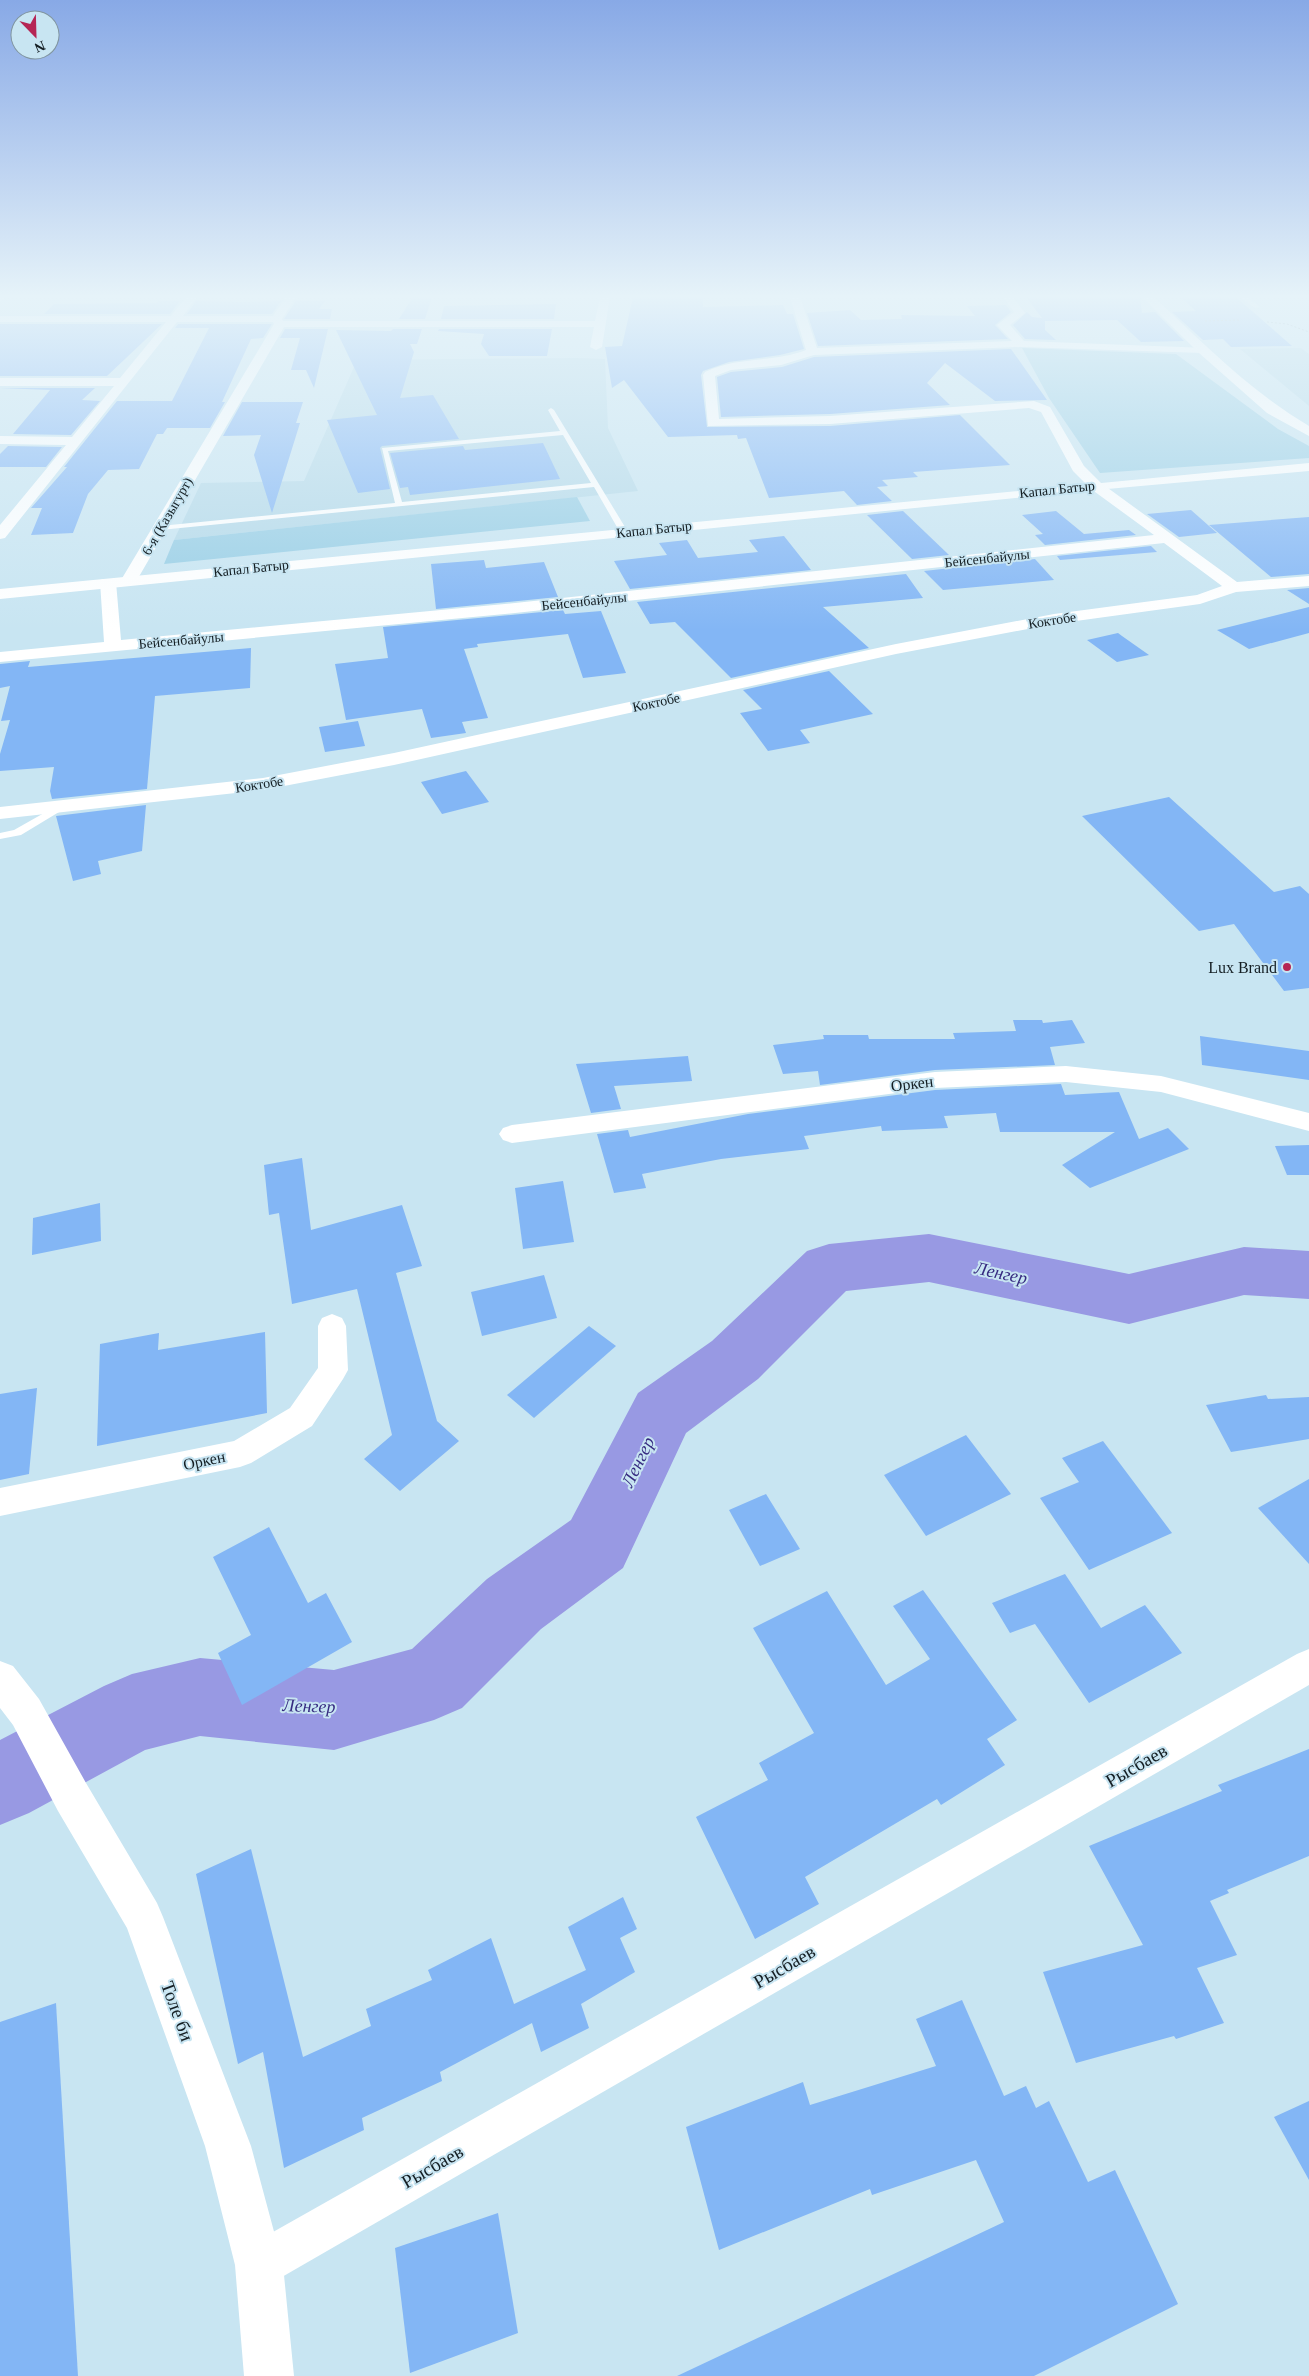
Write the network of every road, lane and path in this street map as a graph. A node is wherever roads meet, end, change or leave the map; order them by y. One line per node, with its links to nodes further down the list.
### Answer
1 (102, 408): 13 (street)
2 (228, 408): 20 (street, 6-я (Казыгурт))
3 (712, 408): 4 (street)
4 (982, 408)
5 (1040, 408): 16 (street)
6 (1270, 408): 8 (main road)
7 (551, 410): 11 (lane)
8 (1294, 424): 9 (lane); 10 (main road)
9 (1309, 426)
10 (1309, 432)
11 (565, 433): 15 (lane); 17 (lane)
12 (0, 440): 13 (street)
13 (75, 440): 19 (street)
14 (1309, 467): 16 (main road, Капал Батыр)
15 (596, 485): 17 (lane); 21 (lane)
16 (1096, 486): 21 (main road, Капал Батыр); 23 (street)
17 (399, 504): 20 (lane)
18 (8, 506): 19 (street)
19 (24, 506): 22 (street)
20 (160, 528): 24 (street, 6-я (Казыгурт))
21 (624, 532): 24 (main road, Капал Батыр)
22 (0, 535)
23 (1168, 538): 27 (street); 29 (street, Бейсенбайулы)
24 (129, 580): 26 (main road, Капал Батыр)
25 (1309, 581): 27 (street, Коктобе)
26 (108, 582): 28 (main road, Капал Батыр); 29 (street)
27 (1234, 587): 31 (street, Коктобе)
28 (0, 594)
29 (113, 646): 30 (street, Бейсенбайулы)
30 (0, 657)
31 (60, 807): 32 (street, Коктобе); 33 (lane)
32 (0, 813)
33 (0, 836)
34 (1309, 1122): 35 (street, Оркен)
35 (512, 1134)
36 (332, 1326): 37 (street, Оркен)
37 (0, 1502)
38 (1309, 1666): 40 (street, Рысбаев)
39 (0, 1679): 40 (main road, Толе би)
40 (259, 2265): 41 (main road, Толе би)
41 (269, 2376)

